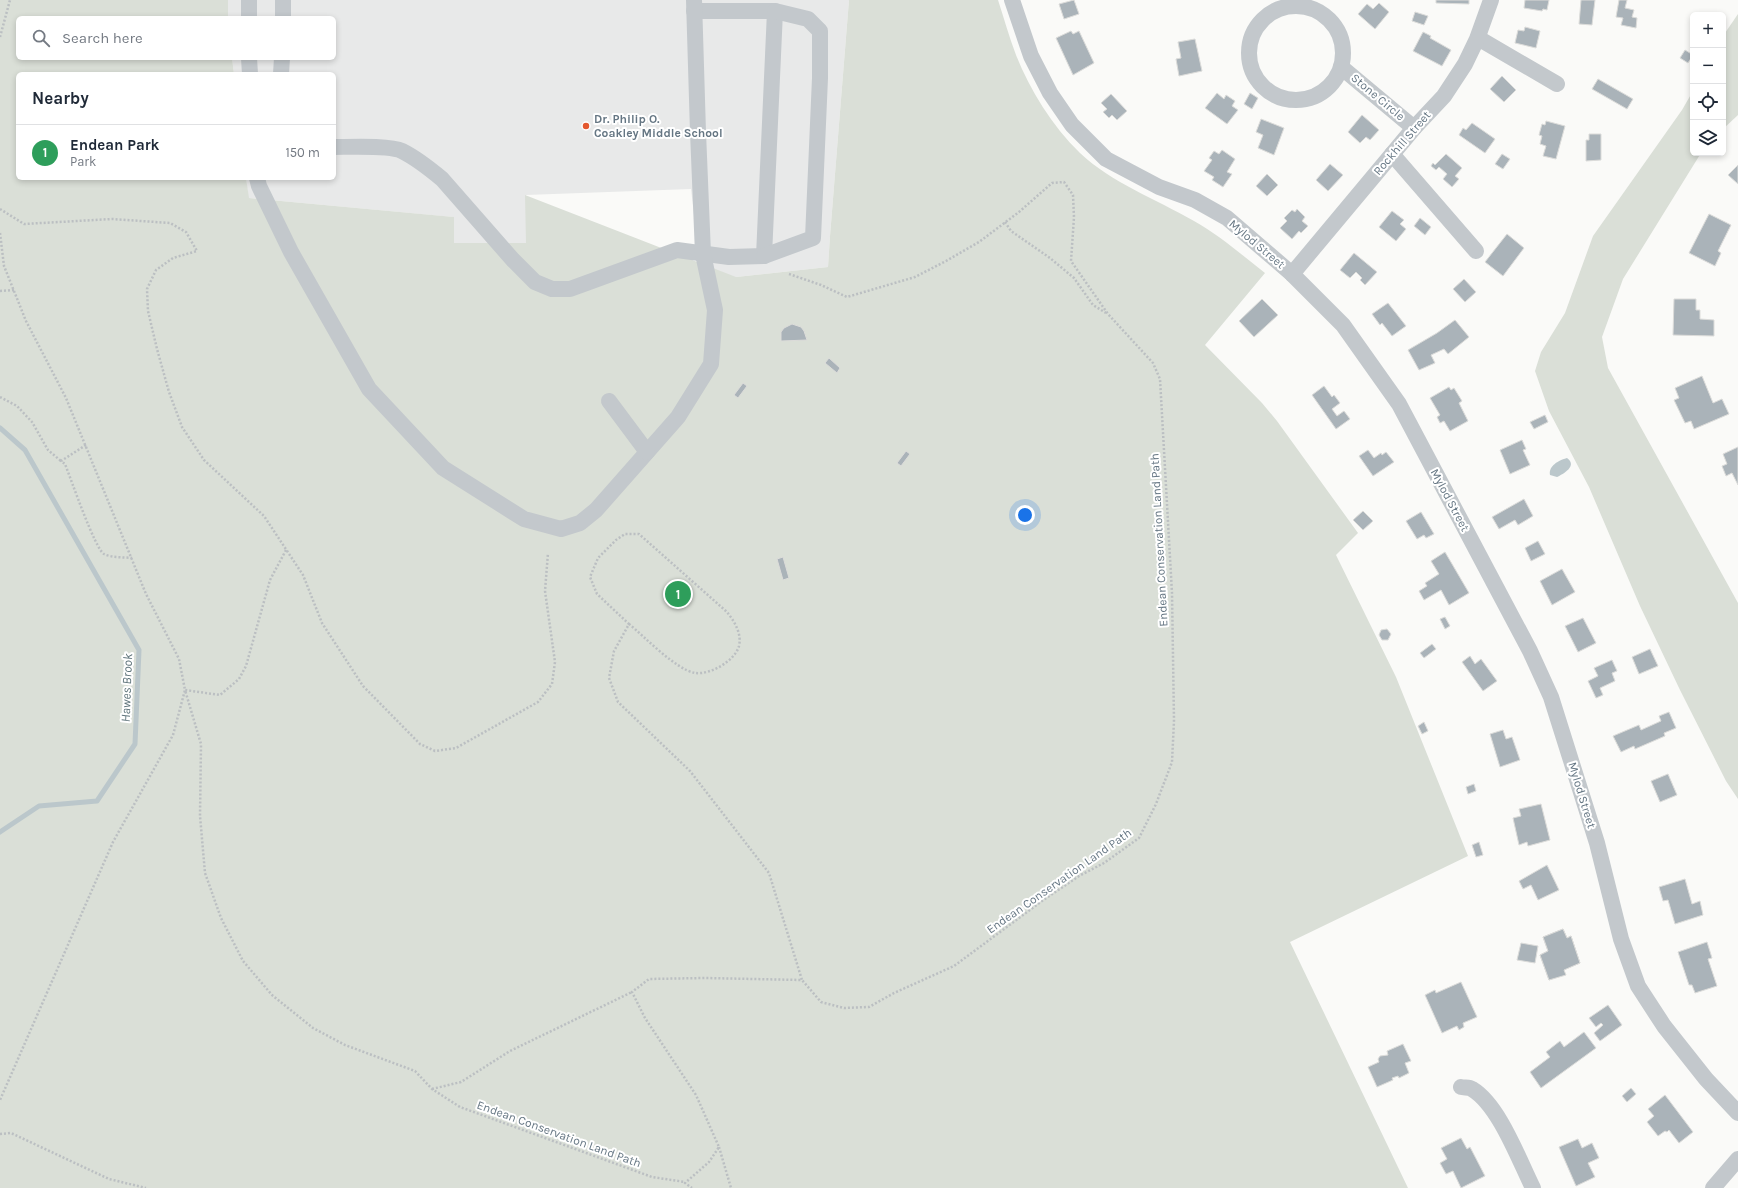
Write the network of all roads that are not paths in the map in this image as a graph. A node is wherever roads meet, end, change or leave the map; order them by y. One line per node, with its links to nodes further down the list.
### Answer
1 (249, 0): 7 (street)
2 (283, 0): 8 (street)
3 (1012, 0): 23 (street, Mylod Street)
4 (1491, 0): 9 (street, Rockhill Street)
5 (694, 5): 6 (street); 21 (street)
6 (775, 11): 22 (street); 22 (street)
7 (249, 16)
8 (283, 16)
9 (1478, 38): 15 (street); 16 (street, Rockhill Street)
10 (249, 60): 13 (street)
11 (282, 60): 14 (street)
12 (1341, 67): 12 (street, Stone Circle); 16 (street, Stone Circle)
13 (250, 72)
14 (281, 72)
15 (1557, 84)
16 (1414, 128): 18 (street, Rockhill Street)
17 (336, 147): 21 (street)
18 (1392, 154): 20 (street); 23 (street, Rockhill Street)
19 (258, 180): 25 (street)
20 (1476, 251)
21 (703, 254): 22 (street); 25 (street)
22 (764, 256)
23 (1292, 274): 27 (street, Mylod Street)
24 (608, 401): 25 (street)
25 (647, 452)
26 (1460, 1087): 29 (street)
27 (1738, 1113)
28 (1738, 1159): 30 (street)
29 (1533, 1188)
30 (1713, 1188)

